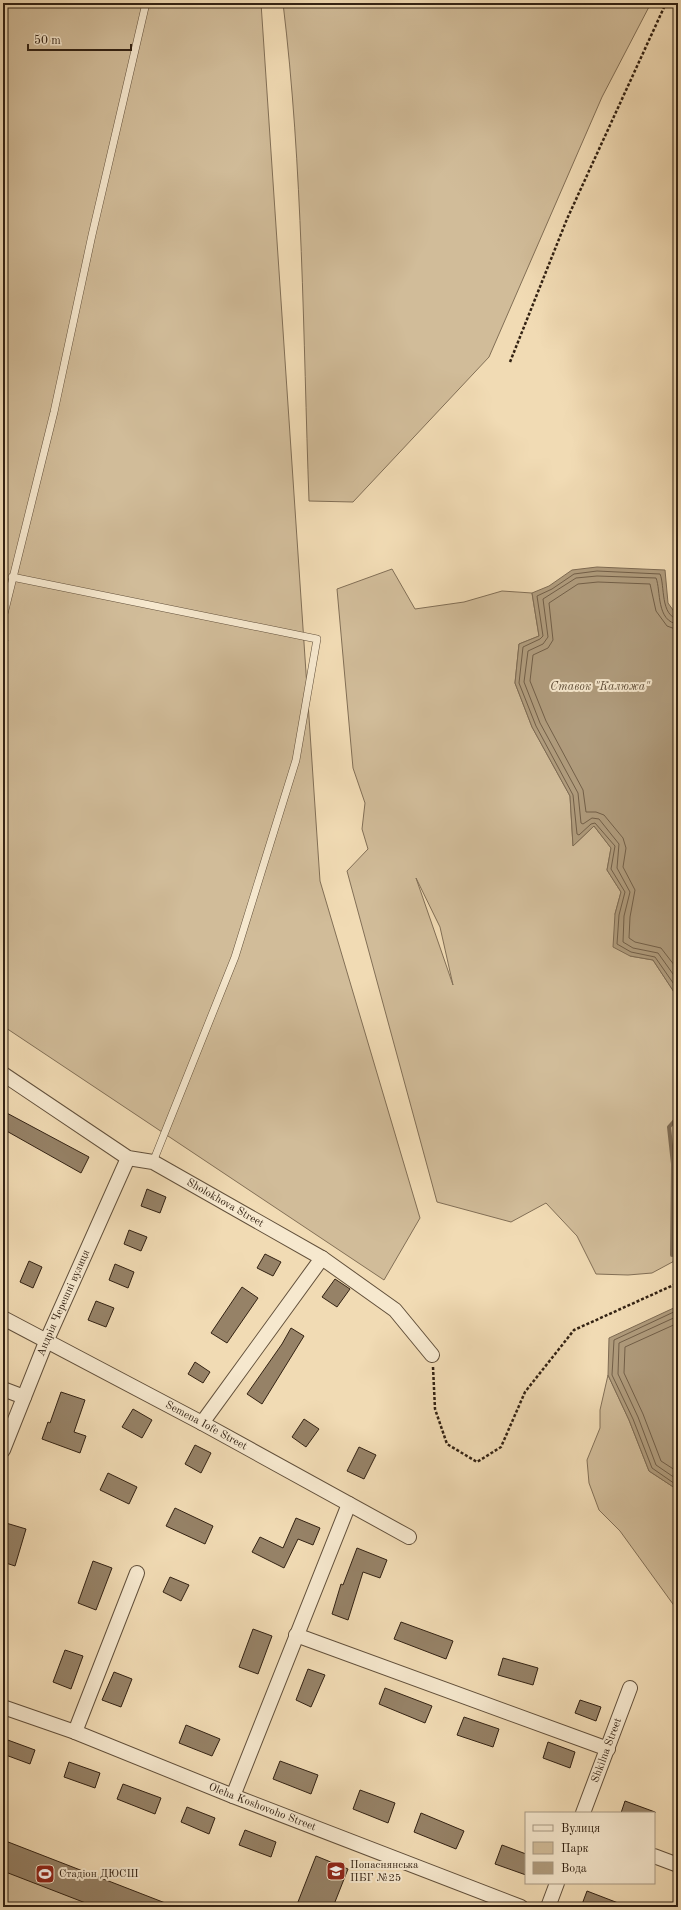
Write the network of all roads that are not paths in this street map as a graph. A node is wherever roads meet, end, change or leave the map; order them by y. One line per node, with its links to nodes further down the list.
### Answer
1 (146, 3): 2 (lane)
2 (12, 576): 3 (lane); 6 (lane)
3 (3, 618)
4 (3, 1074): 5 (street, Sholokhova Street)
5 (128, 1158): 6 (street, Sholokhova Street); 9 (street, Андрія Черешні вулиця)
6 (153, 1162): 7 (street, Sholokhova Street)
7 (322, 1258): 10 (street, Sholokhova Street); 13 (street)
8 (3, 1318): 9 (street, Semena Iofe Street)
9 (46, 1342): 12 (street, Андрія Черешні вулиця); 13 (street, Semena Iofe Street)
10 (432, 1355)
11 (3, 1389): 12 (street)
12 (24, 1398): 14 (street, Андрія Черешні вулиця)
13 (202, 1423): 15 (street, Semena Iofe Street)
14 (3, 1450)
15 (349, 1504): 16 (street, Semena Iofe Street); 18 (street)
16 (409, 1537)
17 (137, 1573): 21 (street)
18 (296, 1635): 22 (street); 23 (street)
19 (630, 1688): 22 (street, Shkilna Street)
20 (3, 1707): 21 (street, Oleha Koshovoho Street)
21 (75, 1732): 23 (street, Oleha Koshovoho Street)
22 (608, 1749): 24 (street, Shkilna Street)
23 (233, 1796): 28 (street, Oleha Koshovoho Street)
24 (584, 1812)
25 (655, 1856): 26 (street)
26 (678, 1865)
27 (557, 1884): 29 (street)
28 (521, 1907)
29 (548, 1907)

